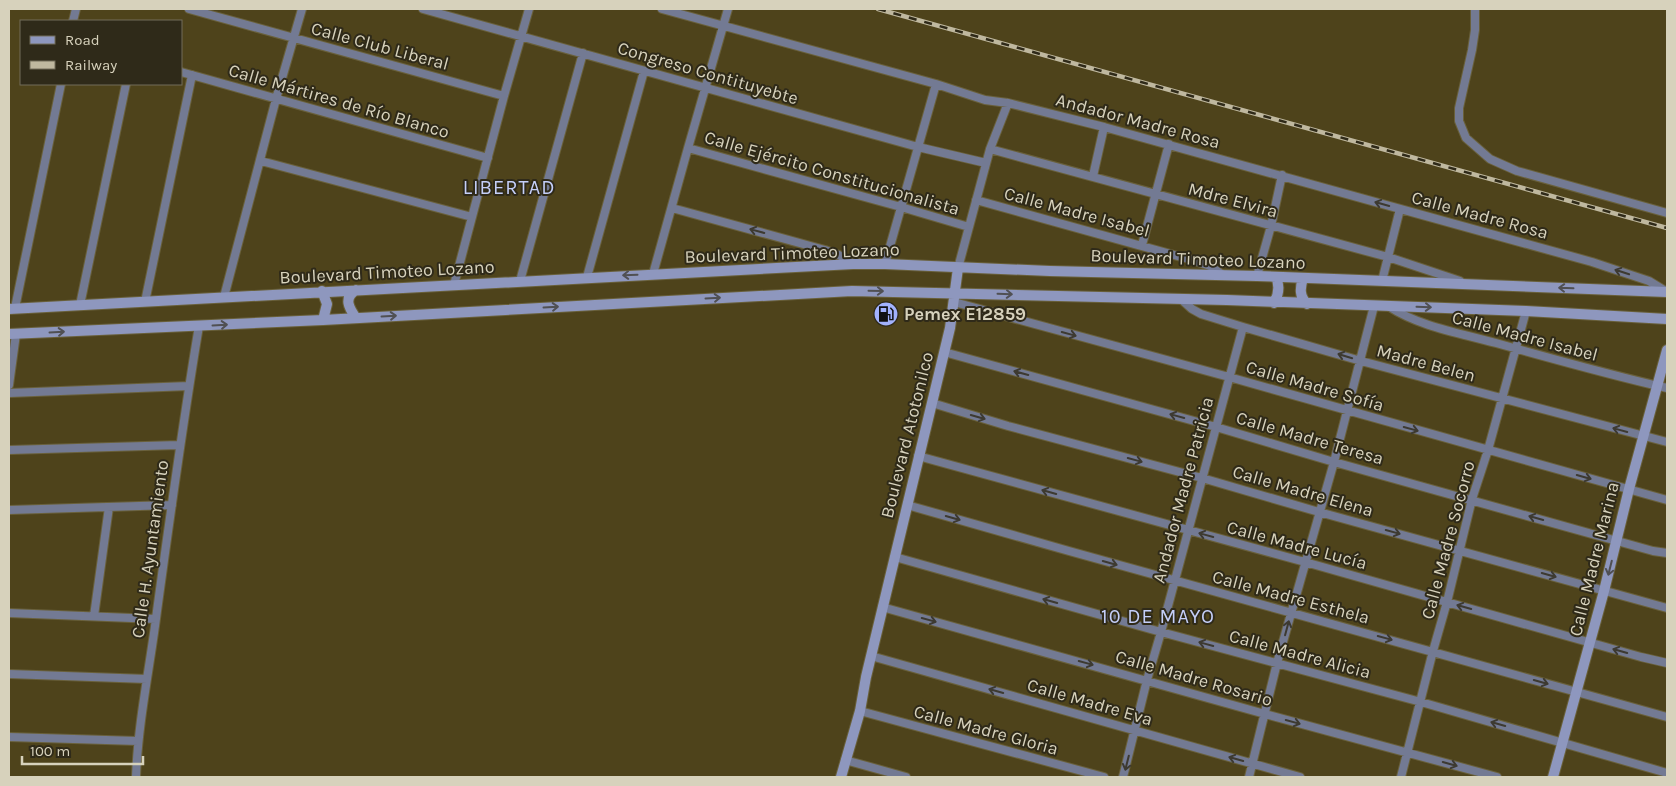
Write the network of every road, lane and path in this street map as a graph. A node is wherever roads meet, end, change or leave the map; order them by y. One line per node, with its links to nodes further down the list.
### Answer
1 (189, 9): 10 (street, Calle Club Liberal)
2 (302, 9): 10 (street)
3 (423, 9): 9 (street, Congreso Contituyebte)
4 (529, 9): 9 (street)
5 (662, 9): 8 (street, Andador Madre Rosa)
6 (728, 9): 8 (street)
7 (1475, 9): 37 (street)
8 (723, 25): 15 (street, Andador Madre Rosa); 18 (street)
9 (521, 37): 11 (street, Congreso Contituyebte); 19 (street)
10 (294, 38): 19 (street, Calle Club Liberal); 20 (street)
11 (582, 53): 12 (street, Congreso Contituyebte); 52 (street)
12 (644, 71): 18 (street, Congreso Contituyebte); 49 (street)
13 (182, 72): 14 (street, Calle Mártires de Río Blanco)
14 (192, 75): 20 (street, Calle Mártires de Río Blanco); 62 (street)
15 (936, 84): 21 (street, Andador Madre Rosa); 24 (street)
16 (61, 85): 68 (street)
17 (126, 85): 65 (street)
18 (704, 88): 24 (street, Congreso Contituyebte); 25 (street)
19 (504, 96): 27 (street)
20 (276, 99): 27 (street, Calle Mártires de Río Blanco); 28 (street)
21 (1008, 103): 22 (street, Andador Madre Rosa); 26 (street, Boulevard Atotonilco)
22 (1104, 127): 23 (street, Andador Madre Rosa); 31 (street)
23 (1169, 144): 30 (street, Andador Madre Rosa); 32 (street)
24 (918, 147): 29 (street, Congreso Contituyebte); 34 (street)
25 (688, 148): 34 (street, Calle Ejército Constitucionalista); 35 (street)
26 (990, 149): 29 (street, Boulevard Atotonilco); 31 (street, Mdre Elvira)
27 (488, 158): 38 (street)
28 (260, 161): 38 (street); 59 (street)
29 (986, 163): 33 (street, Boulevard Atotonilco)
30 (1282, 175): 36 (street, Calle Madre Rosa, one-way to 30); 39 (street)
31 (1093, 176): 32 (street, Mdre Elvira)
32 (1156, 194): 39 (street, Mdre Elvira); 41 (street)
33 (976, 200): 40 (street, Boulevard Atotonilco); 41 (street, Calle Madre Isabel)
34 (901, 207): 40 (street, Calle Ejército Constitucionalista); 44 (street)
35 (672, 208): 43 (street, one-way to 35); 46 (street)
36 (1400, 210): 42 (street); 58 (street, Calle Madre Rosa, one-way to 36)
37 (1667, 213)
38 (472, 217): 55 (street)
39 (1271, 226): 42 (street, Mdre Elvira); 48 (street)
40 (969, 227): 45 (street, Boulevard Atotonilco)
41 (1142, 245): 47 (street, Calle Madre Isabel)
42 (1388, 257): 53 (street); 54 (street, Mdre Elvira)
43 (852, 264): 44 (main road, Boulevard Timoteo Lozano); 46 (main road, Boulevard Timoteo Lozano)
44 (885, 264): 45 (main road, Boulevard Timoteo Lozano)
45 (958, 268): 47 (main road, Boulevard Timoteo Lozano); 60 (main road, Boulevard Atotonilco)
46 (653, 274): 49 (main road, Boulevard Timoteo Lozano, one-way to 49)
47 (1225, 276): 48 (main road, Boulevard Timoteo Lozano)
48 (1257, 276): 50 (main road, Boulevard Timoteo Lozano)
49 (587, 277): 52 (main road, Boulevard Timoteo Lozano)
50 (1276, 277): 51 (main road, Boulevard Timoteo Lozano); 63 (main road)
51 (1303, 278): 53 (main road, Boulevard Timoteo Lozano); 64 (main road)
52 (520, 281): 55 (main road, Boulevard Timoteo Lozano)
53 (1382, 281): 54 (main road, Boulevard Timoteo Lozano)
54 (1467, 284): 58 (main road, Boulevard Timoteo Lozano, one-way to 54)
55 (454, 285): 56 (main road, Boulevard Timoteo Lozano)
56 (356, 290): 57 (main road, Boulevard Timoteo Lozano); 70 (main road)
57 (322, 291): 59 (main road, Boulevard Timoteo Lozano); 72 (main road)
58 (1667, 292)
59 (224, 297): 62 (main road, Boulevard Timoteo Lozano)
60 (955, 297): 61 (main road, one-way to 61); 70 (main road, one-way to 60); 78 (main road, Boulevard Atotonilco); 80 (street, Calle Madre Sofía, one-way to 80)
61 (1182, 300): 63 (main road); 74 (street, Madre Belen)
62 (145, 302): 65 (main road, Boulevard Timoteo Lozano)
63 (1274, 303): 64 (main road)
64 (1307, 304): 66 (main road)
65 (80, 305): 68 (main road, Boulevard Timoteo Lozano)
66 (1374, 306): 67 (main road); 79 (street)
67 (1388, 306): 69 (main road, one-way to 69); 76 (street, Calle Madre Isabel)
68 (12, 309)
69 (1526, 311): 71 (main road); 76 (street, Calle Madre Socorro)
70 (356, 318): 72 (main road)
71 (1667, 319)
72 (323, 320): 73 (main road, one-way to 72)
73 (199, 326): 75 (main road, one-way to 73); 82 (street, Calle H. Ayuntamiento)
74 (1243, 327): 79 (street, Madre Belen, one-way to 74); 80 (street, Andador Madre Patricia)
75 (12, 334): 81 (street)
76 (1515, 349): 83 (street, Calle Madre Isabel); 85 (street, Calle Madre Socorro)
77 (1667, 350): 83 (main road, Calle Madre Marina)
78 (944, 352): 86 (main road, Boulevard Atotonilco); 88 (street, Calle Madre Teresa, one-way to 78)
79 (1361, 361): 85 (street, Madre Belen); 87 (street)
80 (1229, 377): 87 (street, Calle Madre Sofía); 88 (street, Andador Madre Patricia)
81 (9, 385)
82 (189, 386): 84 (street); 91 (street, Calle H. Ayuntamiento)
83 (1662, 387): 89 (main road, Calle Madre Marina)
84 (9, 393)
85 (1502, 398): 89 (street, Madre Belen, one-way to 85); 93 (street, Calle Madre Socorro)
86 (932, 403): 94 (main road, Boulevard Atotonilco); 96 (street, Calle Madre Elena, one-way to 96)
87 (1347, 412): 93 (street, Calle Madre Sofía, one-way to 93); 95 (street)
88 (1216, 427): 95 (street, Calle Madre Teresa); 96 (street, Andador Madre Patricia)
89 (1644, 436): 90 (street, Madre Belen); 97 (main road, Calle Madre Marina)
90 (1667, 442)
91 (179, 445): 92 (street); 100 (street, Calle H. Ayuntamiento)
92 (9, 450)
93 (1488, 450): 97 (street, Calle Madre Sofía, one-way to 97); 98 (street, Calle Madre Socorro)
94 (918, 456): 101 (main road, Boulevard Atotonilco); 105 (street, Calle Madre Lucía, one-way to 94)
95 (1334, 462): 98 (street, Calle Madre Teresa); 104 (street)
96 (1202, 478): 104 (street, Calle Madre Elena); 105 (street, Andador Madre Patricia)
97 (1629, 489): 99 (street, Calle Madre Sofía); 106 (main road, Calle Madre Marina)
98 (1472, 500): 106 (street, Calle Madre Teresa, one-way to 98); 107 (street, Calle Madre Socorro)
99 (1667, 500)
100 (172, 505): 102 (street); 119 (street, Calle H. Ayuntamiento)
101 (907, 505): 109 (main road, Boulevard Atotonilco); 111 (street, Calle Madre Esthela, one-way to 111)
102 (109, 507): 103 (street); 118 (street)
103 (9, 510)
104 (1319, 512): 107 (street, Calle Madre Elena, one-way to 107); 110 (street)
105 (1187, 530): 110 (street, Calle Madre Lucía, one-way to 105); 111 (street, Andador Madre Patricia)
106 (1616, 540): 108 (street, Calle Madre Teresa); 112 (main road, Calle Madre Marina, one-way to 112)
107 (1459, 550): 112 (street, Calle Madre Elena, one-way to 112); 113 (street, Calle Madre Socorro)
108 (1667, 553)
109 (895, 556): 114 (main road, Boulevard Atotonilco); 120 (street, Calle Madre Alicia, one-way to 109)
110 (1305, 562): 113 (street, Calle Madre Lucía); 116 (street)
111 (1175, 581): 116 (street, Calle Madre Esthela); 120 (street, Andador Madre Patricia)
112 (1604, 591): 115 (street, Calle Madre Elena); 121 (main road, Calle Madre Marina)
113 (1447, 602): 121 (street, Calle Madre Lucía, one-way to 113); 122 (street, Calle Madre Socorro)
114 (882, 607): 123 (main road, Boulevard Atotonilco); 128 (street, Calle Madre Rosario, one-way to 128)
115 (1667, 608)
116 (1291, 612): 122 (street, Calle Madre Esthela, one-way to 122); 124 (street, one-way to 116)
117 (9, 613): 118 (street)
118 (94, 616): 119 (street)
119 (156, 619): 127 (street, Calle H. Ayuntamiento)
120 (1161, 632): 124 (street, Calle Madre Alicia, one-way to 120); 128 (street, Andador Madre Patricia)
121 (1590, 642): 125 (street, Calle Madre Lucía, one-way to 121); 129 (main road, Calle Madre Marina)
122 (1433, 651): 129 (street, Calle Madre Esthela, one-way to 129); 130 (street, Calle Madre Socorro)
123 (871, 656): 131 (main road, Boulevard Atotonilco); 134 (street, Calle Madre Eva, one-way to 123)
124 (1277, 663): 130 (street, Calle Madre Alicia); 132 (street)
125 (1667, 663)
126 (9, 674): 127 (street)
127 (148, 679): 136 (street, Calle H. Ayuntamiento)
128 (1146, 680): 132 (street, Calle Madre Rosario); 134 (street, Andador Madre Patricia)
129 (1575, 692): 133 (street, Calle Madre Esthela); 137 (main road, Calle Madre Marina)
130 (1421, 702): 137 (street, Calle Madre Alicia, one-way to 130); 138 (street, Calle Madre Socorro)
131 (860, 711): 139 (main road, Boulevard Atotonilco); 145 (street, Calle Madre Gloria)
132 (1265, 714): 138 (street, Calle Madre Rosario, one-way to 138); 140 (street)
133 (1667, 717)
134 (1135, 730): 140 (street, Calle Madre Eva, one-way to 134); 146 (street, Andador Madre Patricia, one-way to 146)
135 (9, 737): 136 (street)
136 (138, 741): 142 (street, Calle H. Ayuntamiento)
137 (1562, 743): 141 (street, Calle Madre Alicia); 151 (main road, Calle Madre Marina)
138 (1408, 752): 149 (street, Calle Madre Socorro); 150 (street, Calle Madre Rosario, one-way to 150)
139 (845, 760): 143 (main road, Boulevard Atotonilco); 144 (street)
140 (1252, 764): 147 (street); 148 (street, Calle Madre Eva)
141 (1667, 773)
142 (136, 777)
143 (841, 777)
144 (906, 777)
145 (1104, 777)
146 (1123, 777)
147 (1248, 777)
148 (1300, 777)
149 (1401, 777)
150 (1497, 777)
151 (1553, 777)

